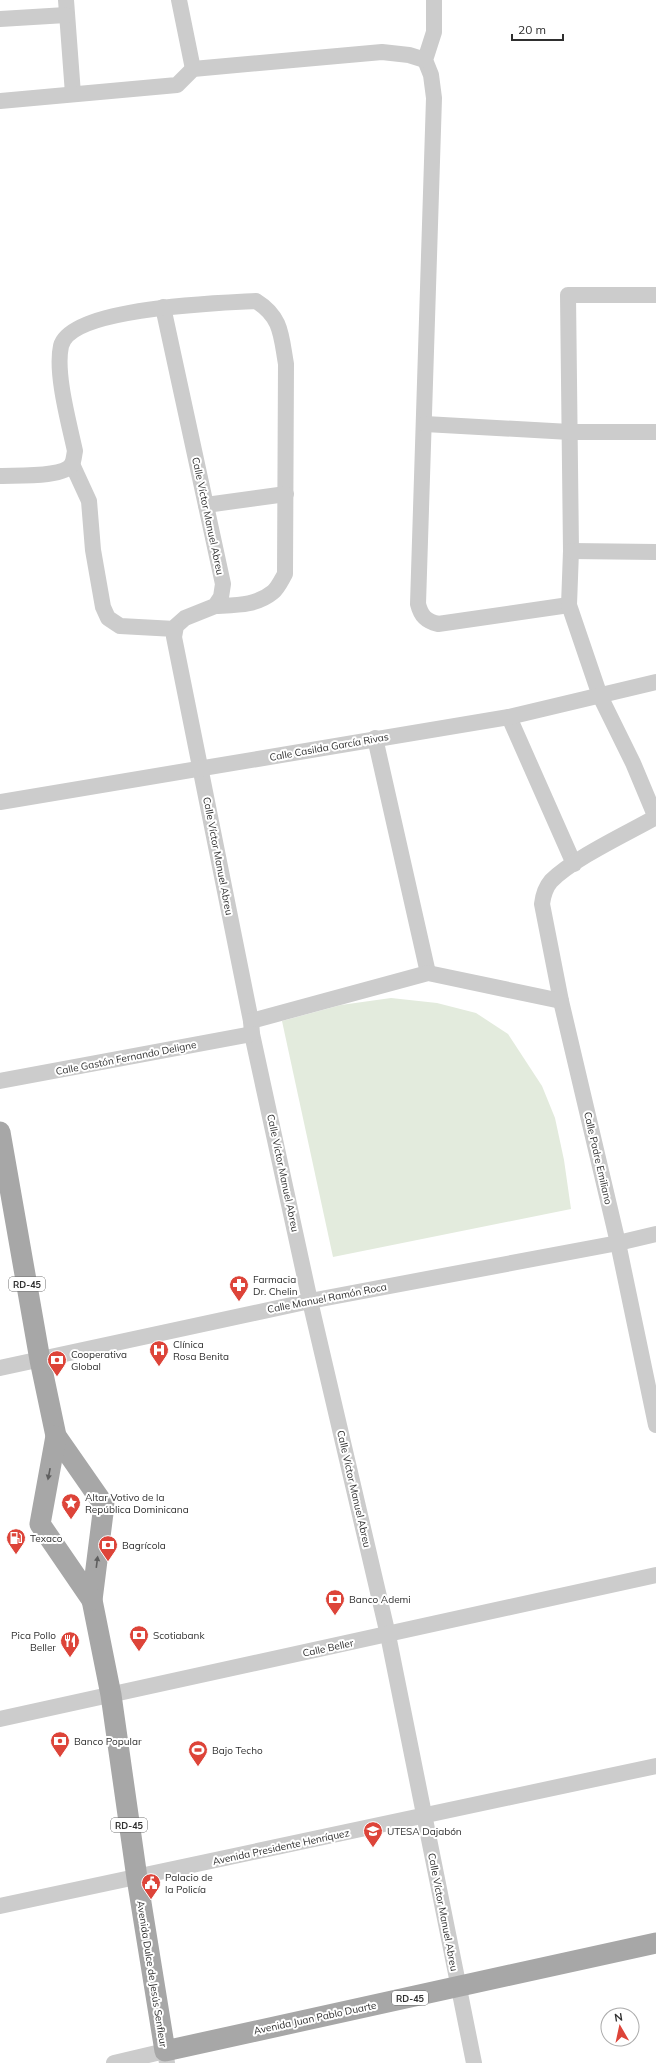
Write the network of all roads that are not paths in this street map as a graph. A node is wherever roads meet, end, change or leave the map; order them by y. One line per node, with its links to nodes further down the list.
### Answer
1 (179, 0): 6 (street)
2 (434, 0): 5 (street)
3 (66, 8): 4 (street); 7 (street)
4 (0, 19)
5 (425, 60): 6 (street); 11 (street)
6 (193, 69): 7 (street)
7 (73, 94): 8 (street)
8 (0, 101)
9 (656, 295): 12 (street)
10 (163, 307): 14 (street); 16 (street); 17 (street, Calle Víctor Manuel Abreu)
11 (425, 424): 12 (street); 20 (street)
12 (570, 432): 13 (street); 18 (street)
13 (656, 432)
14 (72, 464): 15 (street); 22 (street)
15 (0, 476)
16 (286, 494): 17 (street); 21 (street)
17 (206, 506): 21 (street, Calle Víctor Manuel Abreu)
18 (571, 551): 19 (street); 20 (street)
19 (656, 552)
20 (569, 605): 24 (street)
21 (215, 606): 22 (street)
22 (175, 629): 27 (street, Calle Víctor Manuel Abreu)
23 (656, 682): 24 (street, Calle Casilda García Rivas)
24 (600, 696): 25 (street, Calle Casilda García Rivas); 29 (street)
25 (509, 717): 26 (street, Calle Casilda García Rivas); 30 (street)
26 (375, 738): 27 (street, Calle Casilda García Rivas); 31 (street)
27 (200, 770): 28 (street, Calle Casilda García Rivas); 33 (street, Calle Víctor Manuel Abreu)
28 (0, 802)
29 (656, 818): 30 (street)
30 (574, 864): 32 (street, Calle Padre Emiliano)
31 (428, 973): 32 (street); 33 (street, Calle Gastón Fernando Deligne)
32 (561, 1001): 37 (street, Calle Padre Emiliano)
33 (252, 1027): 34 (street, Calle Gastón Fernando Deligne); 38 (street, Calle Víctor Manuel Abreu)
34 (0, 1081)
35 (0, 1132): 39 (main road, Avenida Dulce de Jesús Senfleur / RD-45)
36 (656, 1234): 37 (street, Calle Manuel Ramón Roca)
37 (618, 1243): 38 (street, Calle Manuel Ramón Roca); 41 (street, Calle Padre Emiliano)
38 (310, 1301): 39 (street, Calle Manuel Ramón Roca); 45 (street, Calle Víctor Manuel Abreu)
39 (40, 1360): 40 (street, Calle Manuel Ramón Roca); 42 (main road, Avenida Dulce de Jesús Senfleur / RD-45)
40 (0, 1368)
41 (656, 1425)
42 (56, 1436): 44 (main road, Avenida Dulce de Jesús Senfleur / RD-45, one-way to 42); 44 (main road, Avenida Dulce de Jesús Senfleur / RD-45, one-way to 44)
43 (656, 1575): 45 (street, Calle Beller)
44 (92, 1600): 46 (main road, Avenida Dulce de Jesús Senfleur / RD-45)
45 (388, 1635): 46 (street, Calle Beller); 49 (street, Calle Víctor Manuel Abreu)
46 (112, 1695): 47 (street, Calle Beller); 50 (main road, Avenida Dulce de Jesús Senfleur / RD-45)
47 (0, 1719)
48 (656, 1766): 49 (street, Avenida Presidente Henríquez)
49 (424, 1816): 50 (street, Avenida Presidente Henríquez); 53 (street, Calle Víctor Manuel Abreu)
50 (137, 1878): 51 (street, Avenida Presidente Henríquez); 54 (main road, Avenida Dulce de Jesús Senfleur / RD-45)
51 (0, 1906)
52 (656, 1943): 53 (main road, Avenida Juan Pablo Duarte / RD-45)
53 (458, 1987): 54 (main road, Avenida Juan Pablo Duarte / RD-45); 56 (street, Calle Víctor Manuel Abreu)
54 (166, 2057): 55 (street, Avenida Juan Pablo Duarte)
55 (114, 2063)
56 (474, 2063)

